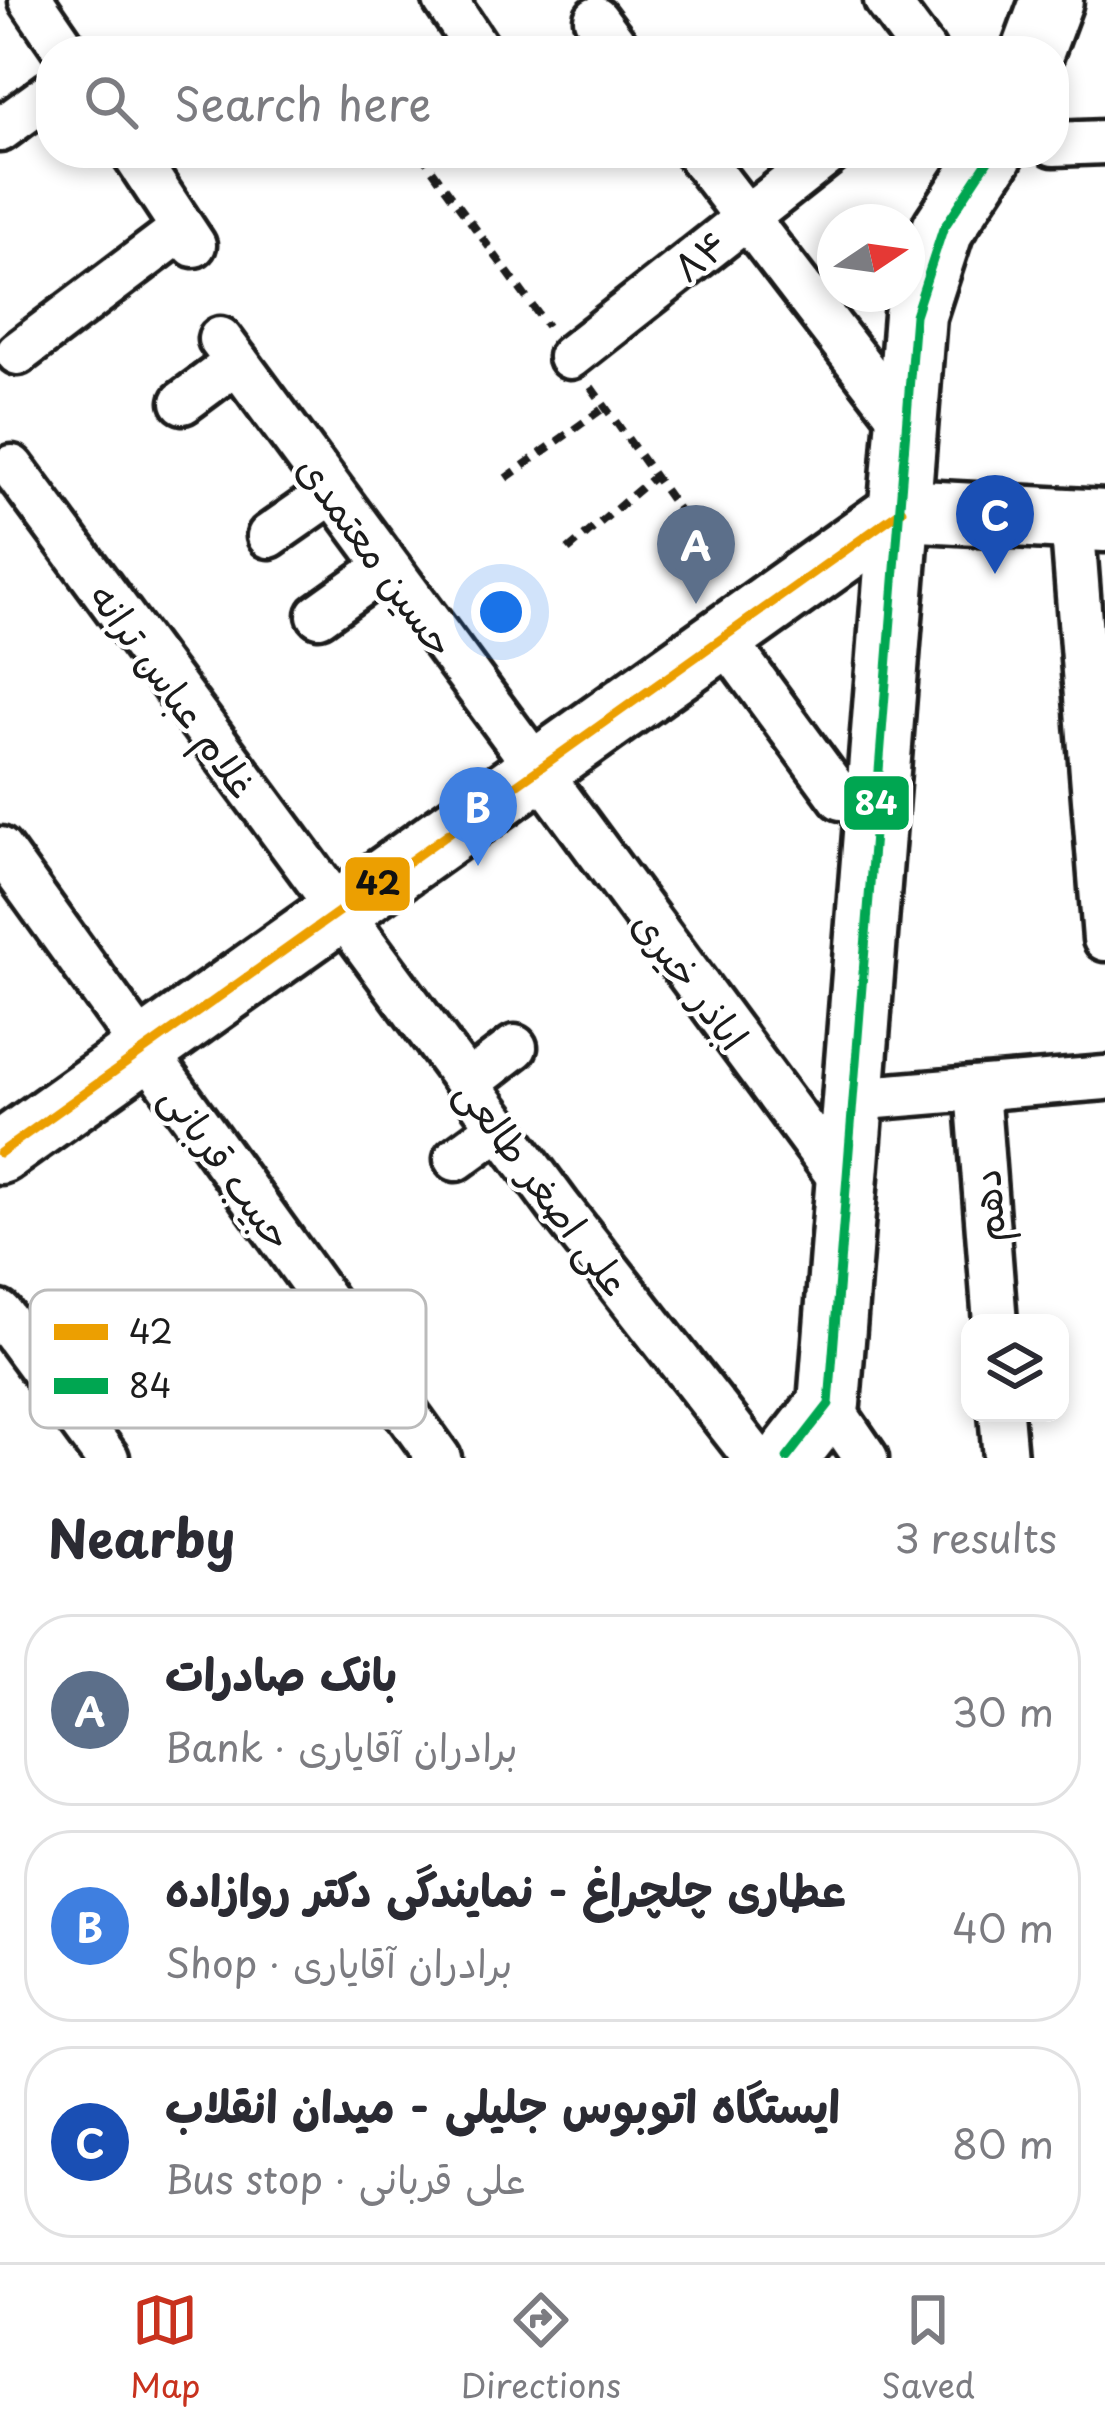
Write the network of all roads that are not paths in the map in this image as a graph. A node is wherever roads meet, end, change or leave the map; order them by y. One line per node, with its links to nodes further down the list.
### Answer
1 (32, 0): 5 (street)
2 (446, 0): 6 (street)
3 (886, 0): 7 (street)
4 (1052, 0): 8 (main road)
5 (56, 36)
6 (469, 36)
7 (912, 36)
8 (1039, 36)
9 (36, 105): 10 (street)
10 (0, 130)
11 (1105, 142): 12 (street)
12 (1069, 143)
13 (143, 168): 18 (street)
14 (708, 168): 17 (street)
15 (810, 168): 17 (street, ۸۴)
16 (983, 168): 21 (main road)
17 (745, 217): 19 (street, ۸۴); 21 (street)
18 (18, 353)
19 (570, 357)
20 (183, 403): 23 (street, حسین معتمدی)
21 (905, 424): 24 (main road)
22 (12, 467): 33 (street, غلام عباس ترانه)
23 (332, 492): 26 (street); 27 (street, حسین معتمدی)
24 (902, 510): 25 (main road); 29 (main road); 40 (main road)
25 (1089, 520): 34 (street)
26 (269, 536)
27 (386, 567): 28 (street); 30 (street, حسین معتمدی)
28 (320, 614)
29 (723, 637): 30 (main road); 31 (street)
30 (537, 770): 33 (main road); 44 (street, اباذر خیری)
31 (842, 798)
32 (0, 848): 36 (street, حبیب قربانی)
33 (338, 911): 36 (main road); 38 (street, علی اصغر طالعی)
34 (1105, 939)
35 (515, 1047): 38 (street)
36 (145, 1049): 42 (main road); 45 (street, حبیب قربانی)
37 (1105, 1078): 39 (street)
38 (467, 1084): 41 (street, علی اصغر طالعی)
39 (977, 1089): 40 (street); 47 (street, دهم)
40 (854, 1099): 44 (main road)
41 (500, 1127): 43 (street); 55 (street, علی اصغر طالعی)
42 (0, 1153)
43 (456, 1159)
44 (847, 1188): 49 (main road)
45 (319, 1290)
46 (0, 1312): 48 (street)
47 (994, 1314)
48 (30, 1353)
49 (829, 1404): 56 (main road); 57 (street)
50 (1002, 1422): 58 (street)
51 (85, 1428): 53 (street)
52 (418, 1428): 54 (street, حبیب قربانی)
53 (107, 1458)
54 (440, 1458)
55 (755, 1458)
56 (787, 1458)
57 (866, 1458)
58 (1005, 1458)

